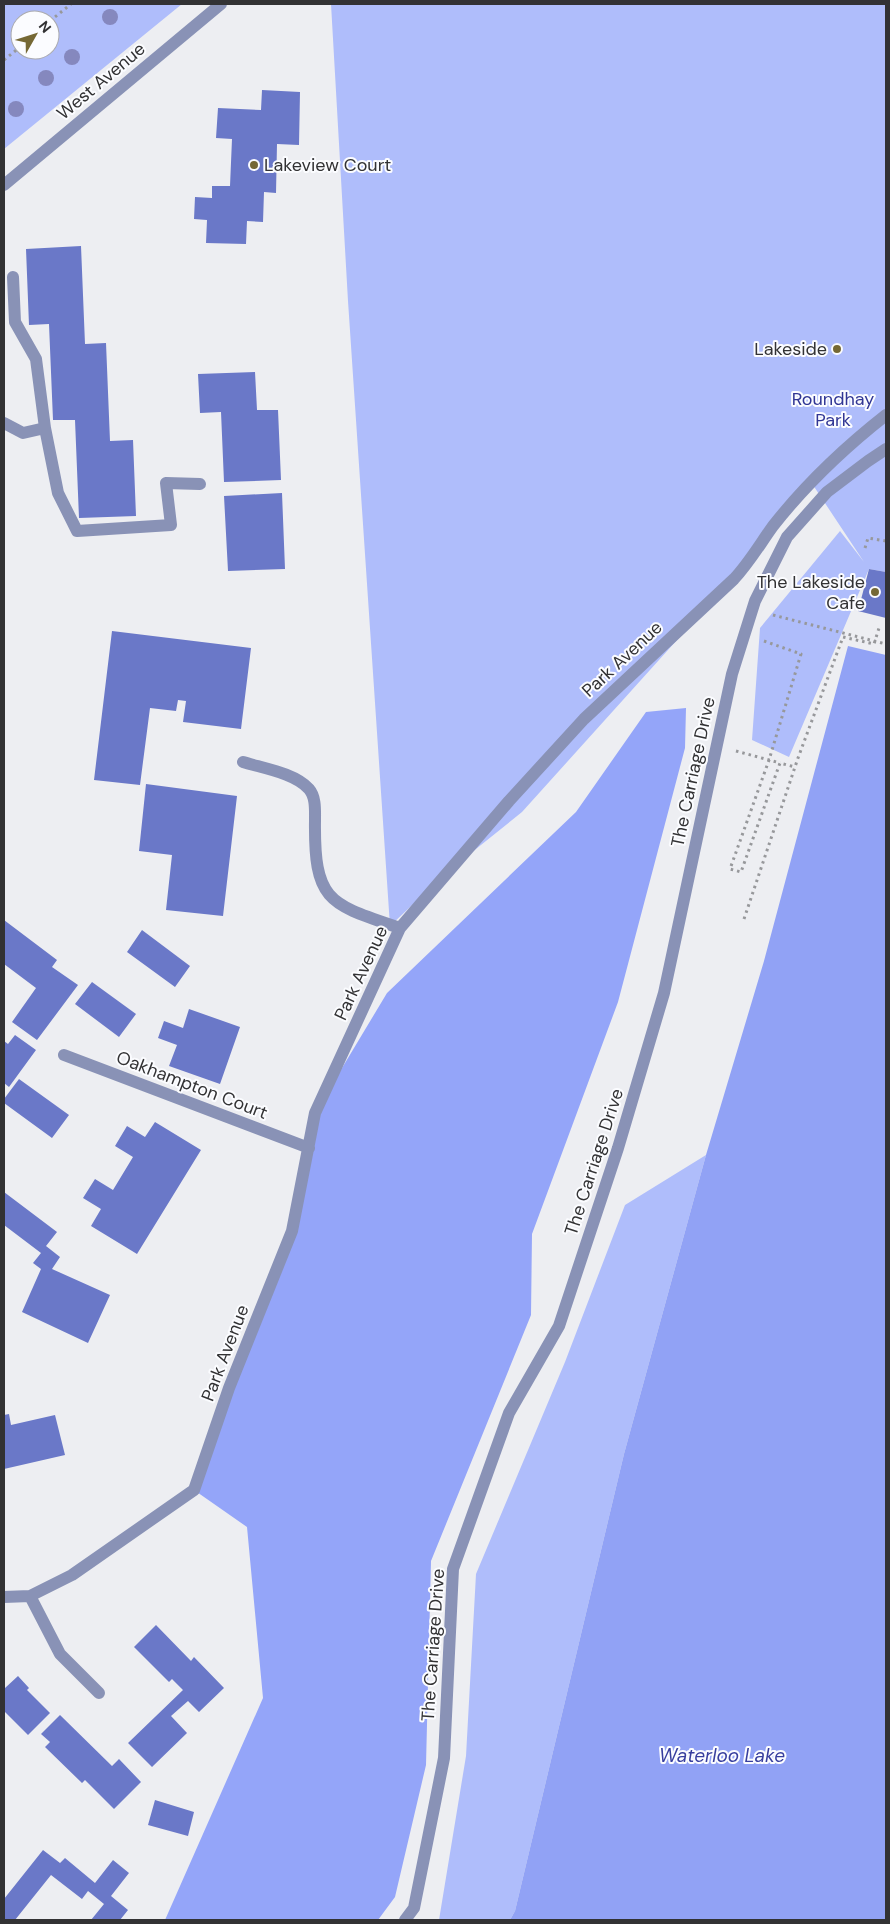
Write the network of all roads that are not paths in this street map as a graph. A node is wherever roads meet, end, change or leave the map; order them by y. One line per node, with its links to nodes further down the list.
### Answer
1 (221, 4): 2 (street, West Avenue)
2 (4, 185)
3 (13, 277): 6 (street)
4 (886, 415): 10 (street, Park Avenue)
5 (4, 423): 6 (street)
6 (45, 428): 8 (street)
7 (886, 449): 16 (street, The Carriage Drive)
8 (200, 484)
9 (243, 762): 10 (street)
10 (400, 928): 12 (street, Park Avenue)
11 (64, 1055): 12 (street, Oakhampton Court)
12 (309, 1148): 13 (street, Park Avenue)
13 (30, 1596): 14 (street, Park Avenue); 15 (street)
14 (4, 1597)
15 (99, 1693)
16 (405, 1920)

